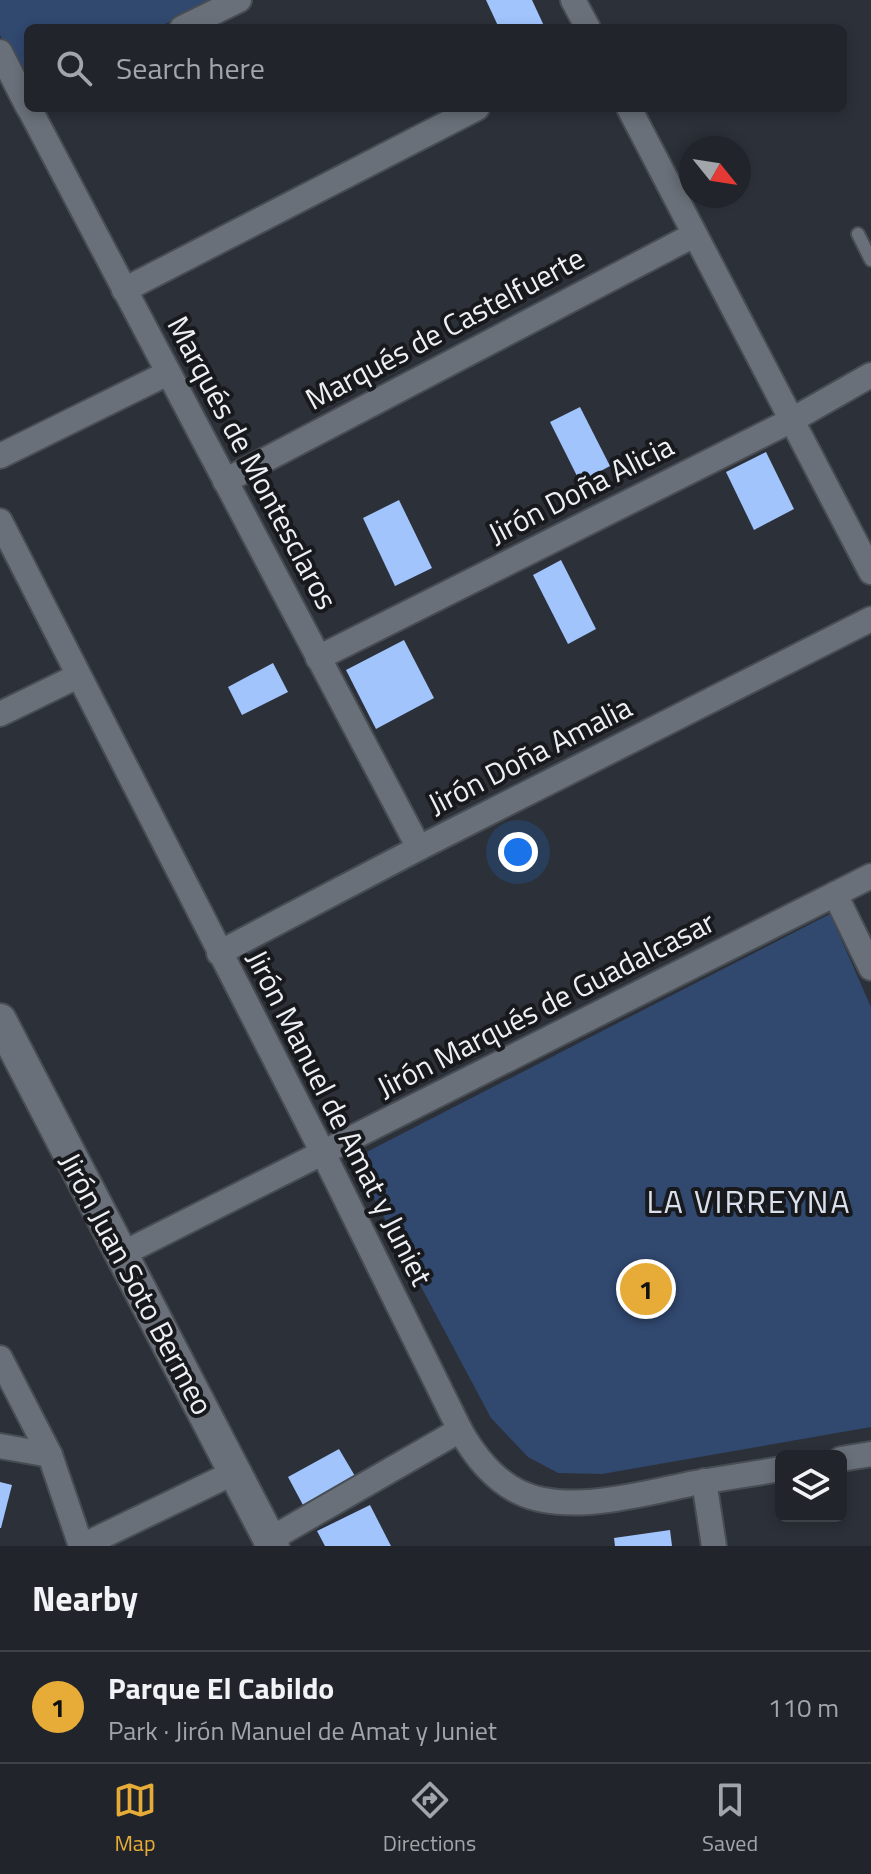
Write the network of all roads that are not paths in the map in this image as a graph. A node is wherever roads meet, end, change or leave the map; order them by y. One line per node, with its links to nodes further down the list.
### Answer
1 (239, 0): 3 (street)
2 (573, 0): 4 (street)
3 (190, 24)
4 (586, 24)
5 (0, 52): 6 (street, Marqués de Montesclaros)
6 (24, 98)
7 (31, 112): 13 (street, Marqués de Montesclaros)
8 (469, 112): 13 (street)
9 (631, 112): 11 (street)
10 (858, 234): 12 (lane)
11 (694, 235): 16 (street); 18 (street, Marqués de Castelfuerte)
12 (871, 260)
13 (124, 290): 14 (street, Marqués de Montesclaros)
14 (168, 373): 17 (street); 18 (street, Marqués de Montesclaros)
15 (871, 375): 16 (street, Jirón Doña Alicia)
16 (792, 420): 20 (street); 22 (street, Jirón Doña Alicia)
17 (0, 456)
18 (225, 481): 22 (street, Marqués de Montesclaros)
19 (0, 521): 23 (street, Jirón Manuel de Amat y Juniet)
20 (871, 572)
21 (871, 619): 25 (street, Jirón Doña Amalia)
22 (318, 658): 25 (street, Marqués de Montesclaros)
23 (78, 676): 24 (street); 28 (street, Jirón Manuel de Amat y Juniet)
24 (0, 714)
25 (419, 848): 28 (street, Jirón Doña Amalia)
26 (871, 876): 27 (street, Jirón Marqués de Guadalcasar)
27 (835, 894): 29 (street); 31 (street, Jirón Marqués de Guadalcasar)
28 (219, 953): 31 (street, Jirón Manuel de Amat y Juniet)
29 (871, 968)
30 (0, 1020): 32 (street, Jirón Juan Soto Bermeo)
31 (323, 1153): 32 (street, Jirón Marqués de Guadalcasar); 34 (street, Jirón Manuel de Amat y Juniet)
32 (120, 1255): 40 (street, Jirón Juan Soto Bermeo)
33 (0, 1358): 37 (street)
34 (460, 1430): 41 (street, Jirón Manuel de Amat y Juniet); 42 (street)
35 (0, 1446): 37 (street)
36 (871, 1454): 38 (street)
37 (50, 1455): 43 (street)
38 (847, 1458)
39 (775, 1470): 41 (street, Jirón Manuel de Amat y Juniet)
40 (235, 1472): 42 (street, Jirón Juan Soto Bermeo); 43 (street)
41 (704, 1481): 44 (street)
42 (271, 1543)
43 (82, 1546)
44 (714, 1546)

